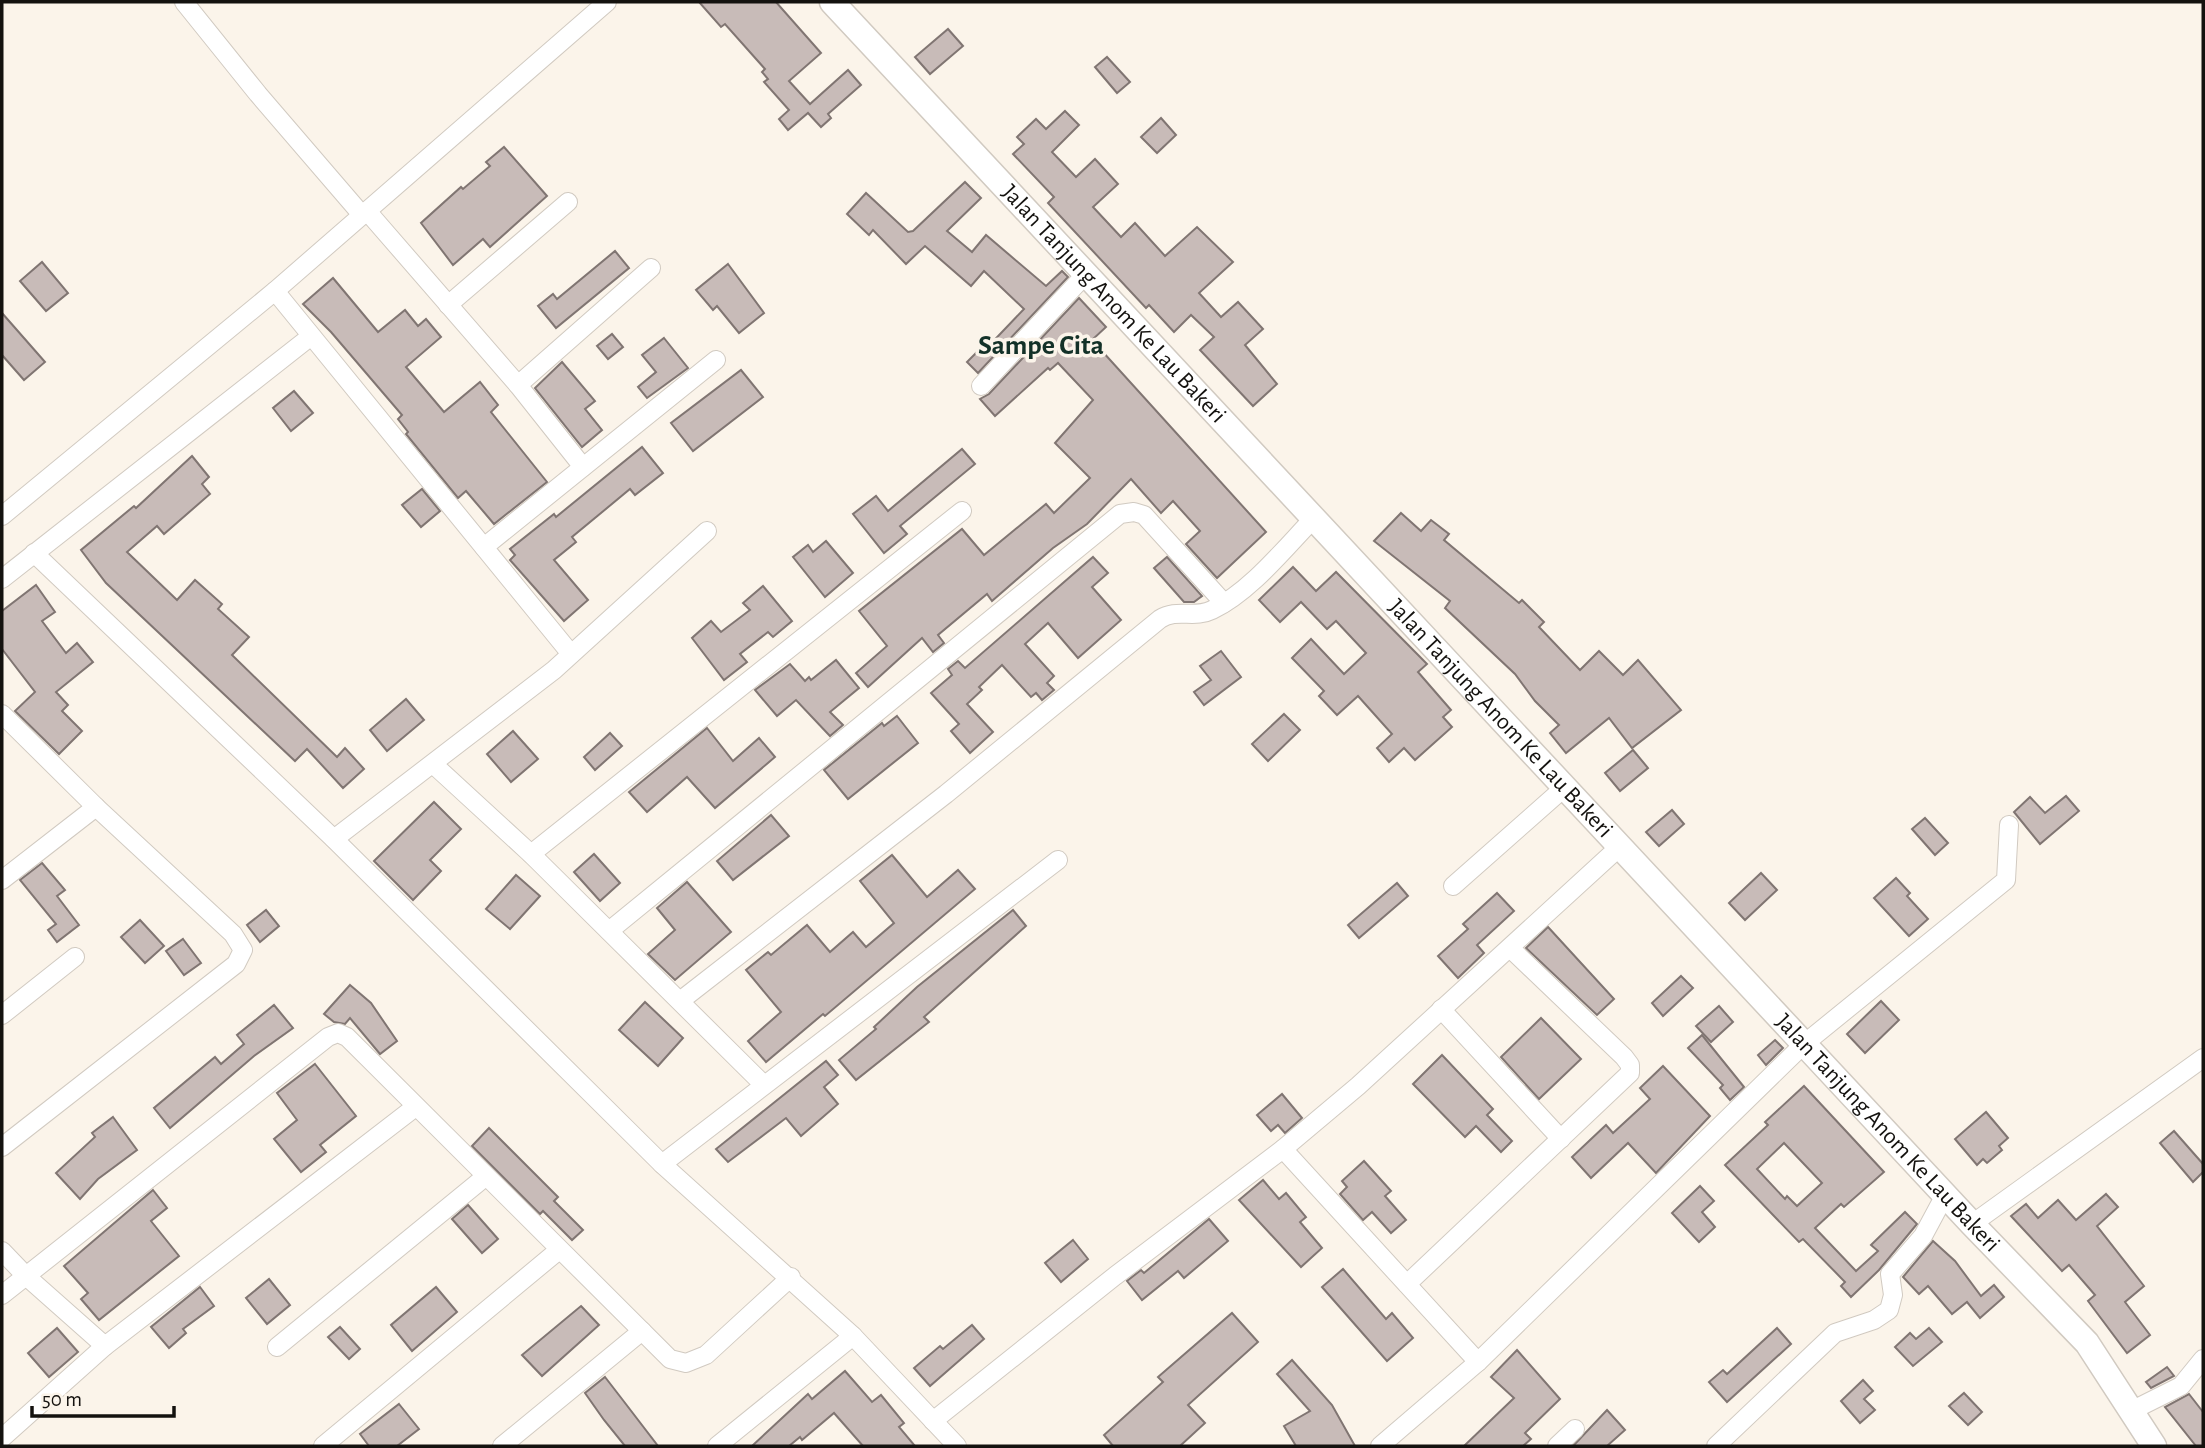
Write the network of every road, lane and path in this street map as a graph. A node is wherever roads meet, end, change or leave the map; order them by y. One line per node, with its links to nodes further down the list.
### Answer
1 (184, 2): 5 (street)
2 (607, 2): 5 (street)
3 (832, 2): 7 (main road, Jalan Tanjung Anom Ke Lau Bakeri)
4 (568, 202): 9 (street)
5 (365, 213): 8 (street); 9 (street)
6 (651, 268): 12 (street)
7 (1086, 274): 13 (street); 17 (main road, Jalan Tanjung Anom Ke Lau Bakeri)
8 (275, 291): 10 (street); 16 (street)
9 (448, 305): 12 (street)
10 (310, 337): 19 (street); 20 (street)
11 (716, 360): 14 (street)
12 (518, 385): 14 (street)
13 (981, 386)
14 (583, 467): 19 (street)
15 (962, 511): 31 (street)
16 (2, 516)
17 (1314, 518): 22 (street); 26 (main road, Jalan Tanjung Anom Ke Lau Bakeri)
18 (707, 531): 23 (street)
19 (484, 547): 23 (street)
20 (34, 553): 21 (street); 29 (street)
21 (2, 579)
22 (1224, 603): 35 (street); 38 (street)
23 (571, 654): 25 (street)
24 (2, 714): 27 (street)
25 (433, 764): 29 (street); 31 (street)
26 (1565, 787): 30 (main road, Jalan Tanjung Anom Ke Lau Bakeri); 34 (street)
27 (96, 807): 33 (street); 46 (street)
28 (2008, 825): 41 (street)
29 (334, 839): 48 (street)
30 (1609, 850): 36 (street); 41 (main road, Jalan Tanjung Anom Ke Lau Bakeri)
31 (531, 854): 35 (street)
32 (1058, 860): 43 (street)
33 (2, 880)
34 (1453, 886)
35 (609, 931): 38 (street)
36 (1510, 948): 39 (street); 45 (street)
37 (75, 957): 40 (street)
38 (680, 1001): 43 (street)
39 (1441, 1009): 45 (street); 47 (street)
40 (2, 1015)
41 (1804, 1044): 50 (main road, Jalan Tanjung Anom Ke Lau Bakeri); 63 (street)
42 (2203, 1058): 51 (street)
43 (764, 1085): 48 (street)
44 (414, 1108): 49 (street); 54 (street); 60 (street)
45 (1561, 1139): 56 (street)
46 (2, 1147)
47 (1283, 1149): 56 (street); 65 (street)
48 (663, 1164): 55 (street)
49 (485, 1177): 52 (street); 61 (street)
50 (1945, 1195): 51 (main road, Jalan Tanjung Anom Ke Lau Bakeri); 74 (street)
51 (1972, 1224): 64 (main road, Jalan Tanjung Anom Ke Lau Bakeri)
52 (559, 1250): 58 (street); 68 (street)
53 (2, 1251): 54 (street)
54 (26, 1276): 57 (street); 60 (street)
55 (791, 1277): 58 (street); 59 (street)
56 (1407, 1284): 63 (street)
57 (2, 1295)
58 (642, 1331): 69 (street)
59 (853, 1336): 65 (street); 70 (street)
60 (105, 1346): 67 (street)
61 (277, 1347)
62 (2203, 1359): 64 (street)
63 (1478, 1362): 72 (street)
64 (2132, 1411): 75 (main road, Jalan Tanjung Anom Ke Lau Bakeri)
65 (933, 1421): 71 (street)
66 (1575, 1429): 73 (street)
67 (2, 1438)
68 (323, 1446)
69 (502, 1446)
70 (717, 1446)
71 (957, 1446)
72 (1382, 1446)
73 (1557, 1446)
74 (1716, 1446)
75 (2154, 1446)

